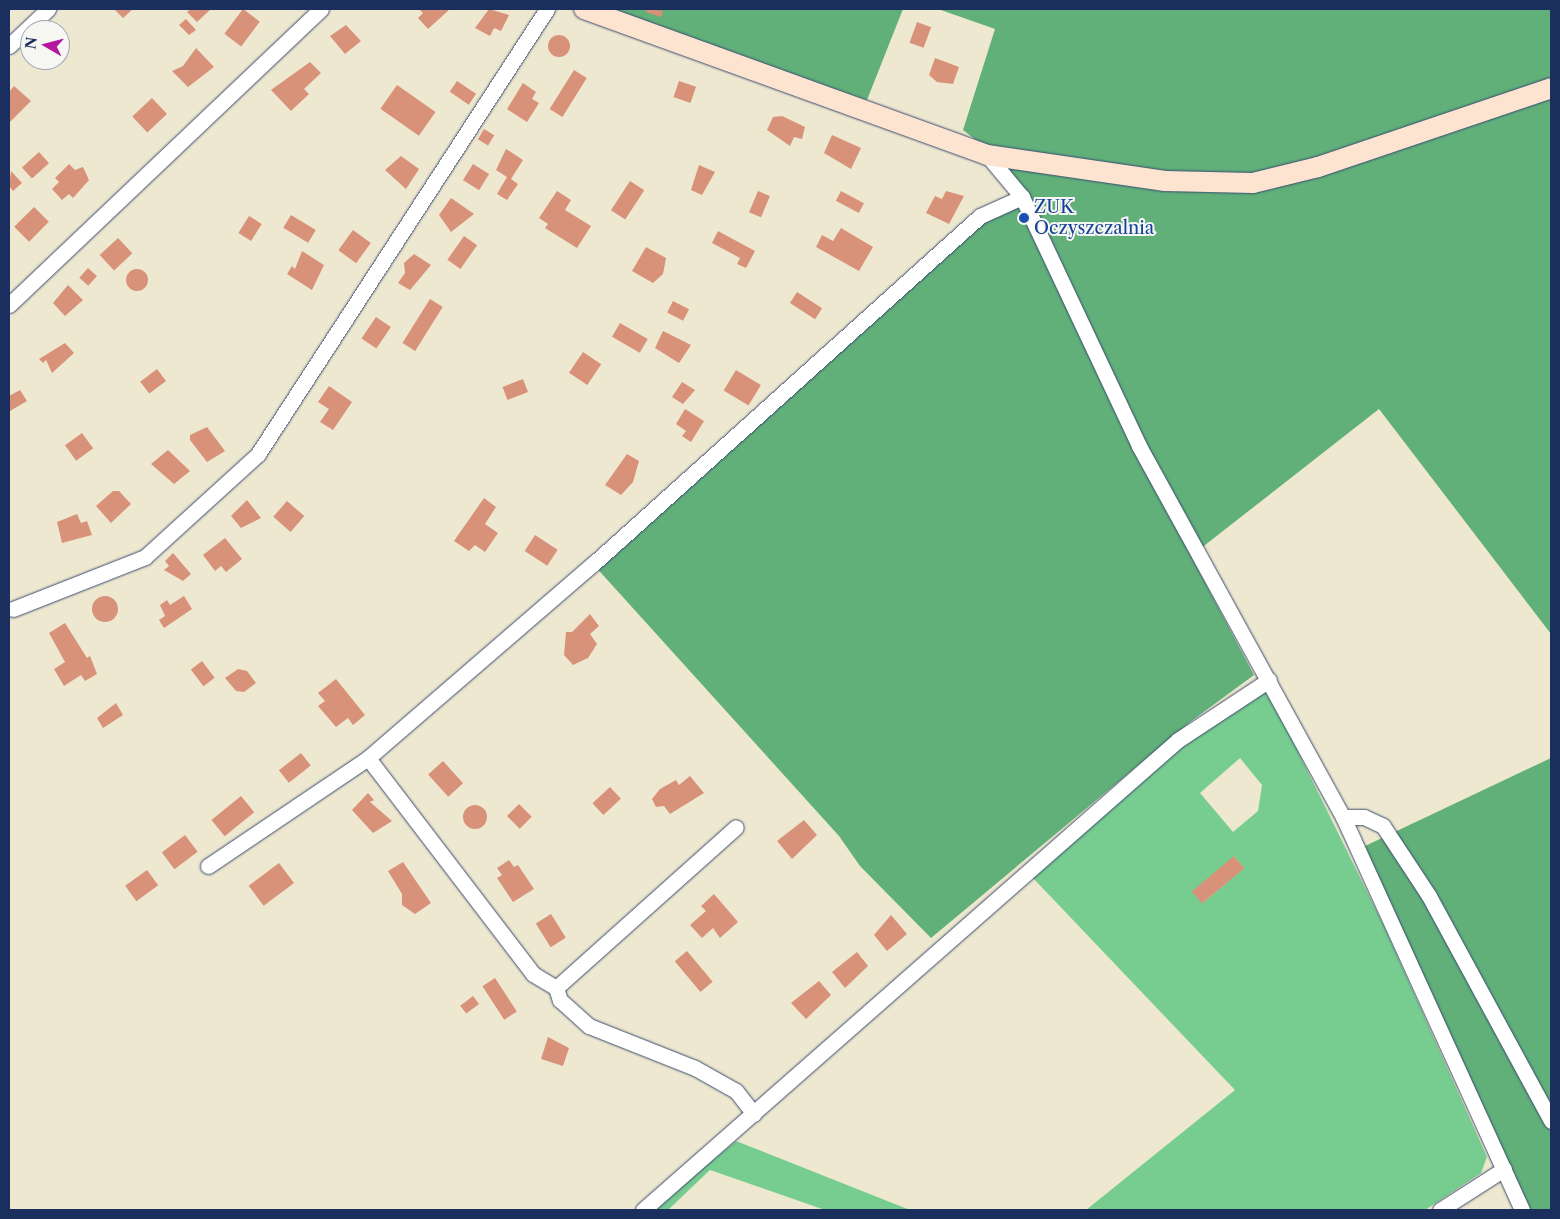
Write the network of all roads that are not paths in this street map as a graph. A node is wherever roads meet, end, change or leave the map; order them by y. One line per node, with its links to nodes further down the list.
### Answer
1 (48, 9): 5 (street)
2 (321, 9): 9 (street)
3 (547, 9): 10 (street)
4 (584, 9): 7 (street)
5 (9, 46)
6 (1551, 88): 7 (street)
7 (987, 155): 8 (street)
8 (1022, 197): 11 (street); 12 (street)
9 (9, 305)
10 (13, 609)
11 (1269, 680): 13 (street); 17 (street)
12 (368, 758): 15 (street); 16 (street)
13 (1343, 817): 18 (street); 19 (street)
14 (736, 827): 16 (street)
15 (208, 866)
16 (556, 988): 17 (street)
17 (754, 1114): 20 (street)
18 (1551, 1121)
19 (1504, 1169): 21 (street); 22 (street)
20 (643, 1210)
21 (1440, 1210)
22 (1522, 1210)

